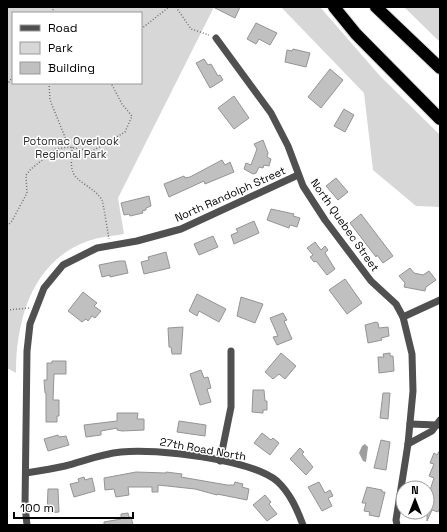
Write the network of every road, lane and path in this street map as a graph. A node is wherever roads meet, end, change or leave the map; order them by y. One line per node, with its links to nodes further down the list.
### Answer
1 (169, 7): 5 (path)
2 (176, 7): 6 (path)
3 (334, 7): 10 (highway)
4 (376, 7): 7 (highway)
5 (142, 28)
6 (216, 38): 13 (street, North Quebec Street)
7 (440, 68)
8 (49, 84): 11 (path)
9 (112, 84): 12 (path)
10 (440, 119)
11 (69, 147): 12 (path); 14 (path)
12 (72, 147): 15 (path)
13 (298, 175): 15 (street, North Randolph Street); 19 (street, North Quebec Street)
14 (7, 226)
15 (111, 246): 17 (street, North Randolph Street)
16 (440, 300): 19 (street)
17 (37, 308): 18 (path); 25 (street, North Randolph Street)
18 (7, 310)
19 (403, 317): 22 (street, North Quebec Street)
20 (231, 351): 24 (street)
21 (438, 422): 22 (street); 23 (street)
22 (410, 424): 23 (street, North Quebec Street)
23 (408, 444): 28 (street, North Quebec Street)
24 (220, 461): 25 (street, 27th Road North); 27 (street, 27th Road North)
25 (26, 473): 26 (street, North Randolph Street)
26 (27, 525)
27 (303, 525)
28 (397, 525)

